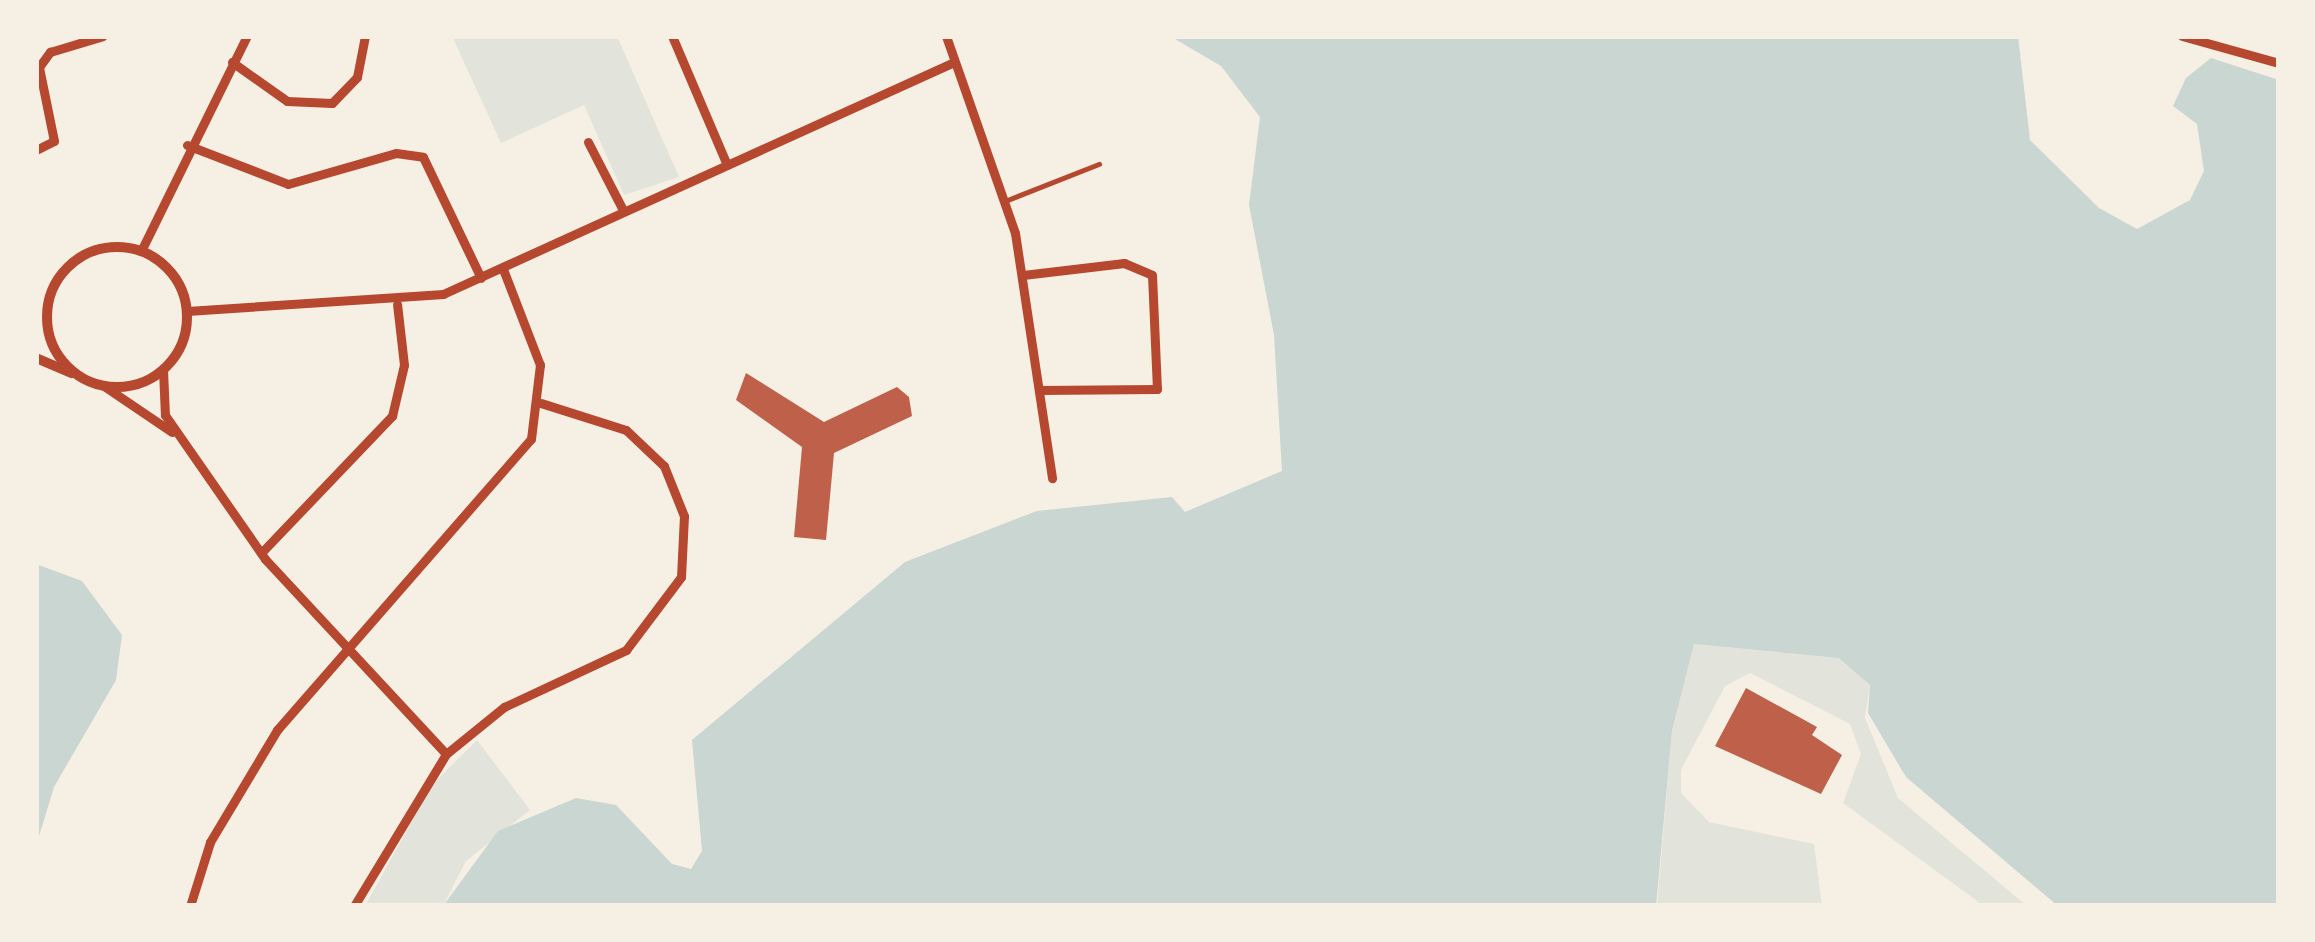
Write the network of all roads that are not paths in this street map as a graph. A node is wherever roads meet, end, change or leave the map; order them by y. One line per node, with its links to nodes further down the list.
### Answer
1 (103, 36): 12 (street)
2 (247, 36): 7 (street)
3 (365, 36): 7 (street)
4 (672, 36): 14 (street)
5 (946, 36): 8 (street)
6 (2182, 36): 9 (street)
7 (232, 62): 11 (street)
8 (954, 62): 14 (street); 15 (street)
9 (2279, 63)
10 (588, 142): 16 (street)
11 (188, 145): 17 (street); 20 (street)
12 (36, 150)
13 (1099, 164): 15 (lane)
14 (727, 165): 16 (street)
15 (1005, 201): 19 (street)
16 (623, 210): 18 (street)
17 (141, 251): 21 (street); 24 (street)
18 (503, 269): 20 (street); 30 (street)
19 (1023, 275): 29 (street); 29 (street)
20 (481, 278): 23 (street)
21 (53, 288): 22 (street); 27 (street)
22 (36, 303)
23 (397, 304): 24 (street); 33 (street)
24 (187, 311): 26 (street)
25 (36, 358): 27 (street)
26 (163, 370): 28 (street); 31 (street)
27 (80, 377): 28 (street)
28 (104, 386): 31 (street)
29 (1040, 390): 32 (street)
30 (541, 404): 34 (street); 35 (street)
31 (176, 436): 33 (street)
32 (1052, 478)
33 (262, 553): 34 (street)
34 (344, 651): 35 (street); 36 (street)
35 (446, 754): 37 (street)
36 (187, 905)
37 (355, 906)

